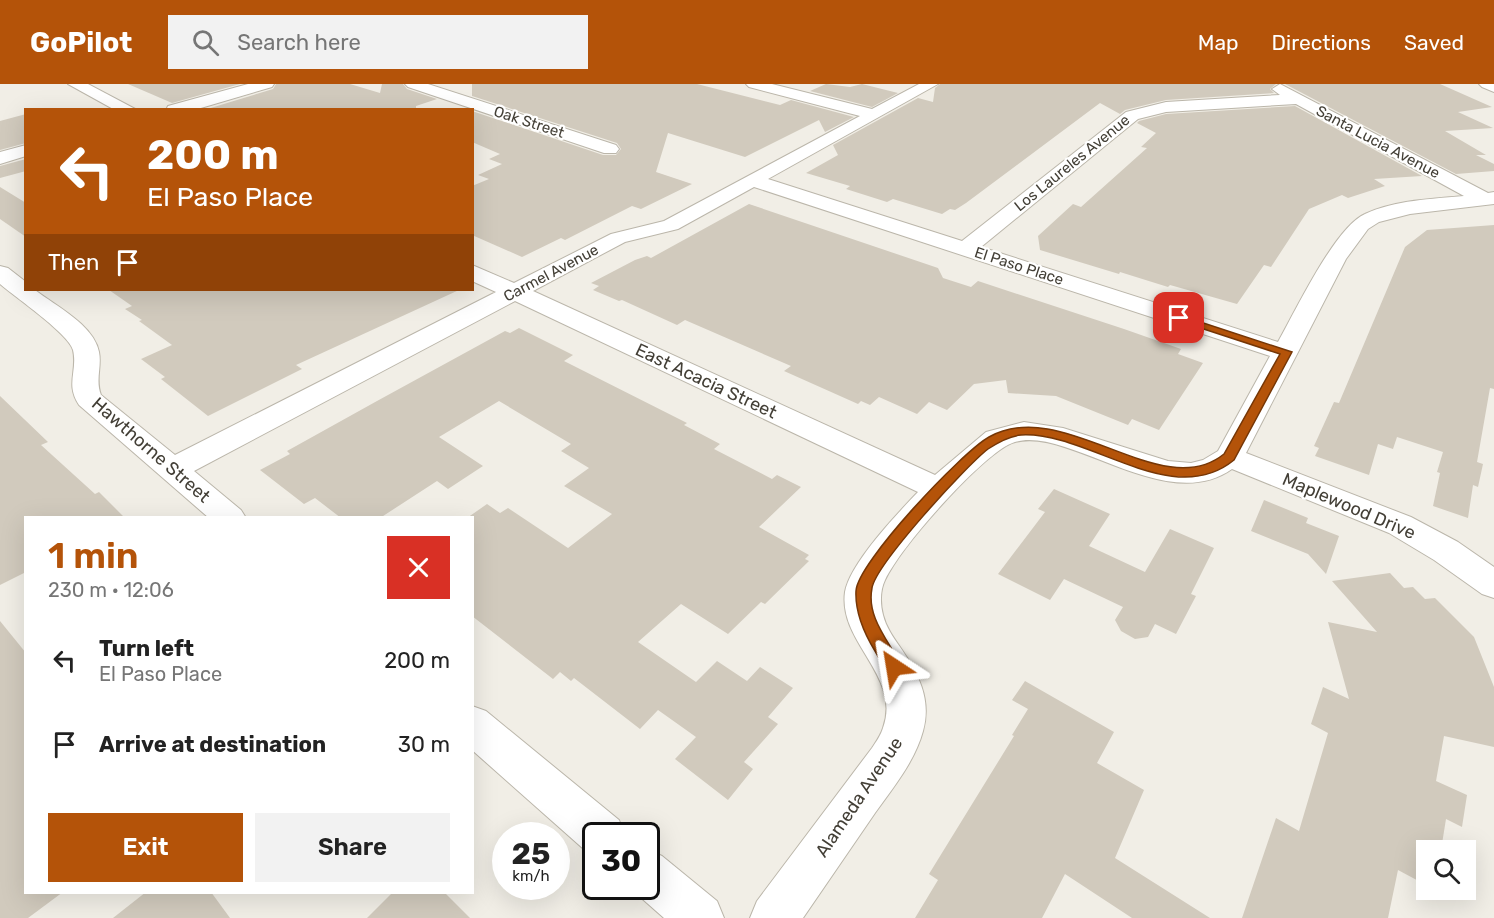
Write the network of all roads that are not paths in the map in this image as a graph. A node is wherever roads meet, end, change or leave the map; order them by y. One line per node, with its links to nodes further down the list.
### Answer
1 (76, 84): 10 (street)
2 (266, 84): 11 (street)
3 (413, 84): 13 (street, Oak Street)
4 (754, 84): 12 (street)
5 (930, 84): 12 (street, Carmel Avenue)
6 (1271, 84): 9 (street, Santa Lucia Avenue)
7 (1486, 84): 8 (street)
8 (1494, 87)
9 (1299, 99): 17 (street, Santa Lucia Avenue); 18 (street, Los Laureles Avenue)
10 (125, 108)
11 (181, 108)
12 (873, 114): 16 (street, Carmel Avenue)
13 (610, 149)
14 (24, 151): 15 (street)
15 (0, 158)
16 (752, 180): 18 (street, El Paso Place); 21 (street, Carmel Avenue)
17 (1489, 199): 22 (street)
18 (966, 249): 22 (street, El Paso Place)
19 (0, 273): 24 (street, Hawthorne Street)
20 (474, 273): 21 (street, East Acacia Street)
21 (515, 292): 24 (street, Carmel Avenue); 25 (street, East Acacia Street)
22 (1286, 352): 23 (street)
23 (1229, 457): 25 (street, Alameda Avenue); 27 (street, Maplewood Drive)
24 (173, 469): 26 (street, Hawthorne Street)
25 (940, 490): 32 (street, Alameda Avenue)
26 (228, 516)
27 (1494, 585)
28 (474, 726): 29 (street)
29 (587, 822)
30 (660, 884): 31 (street)
31 (700, 918)
32 (774, 918)

